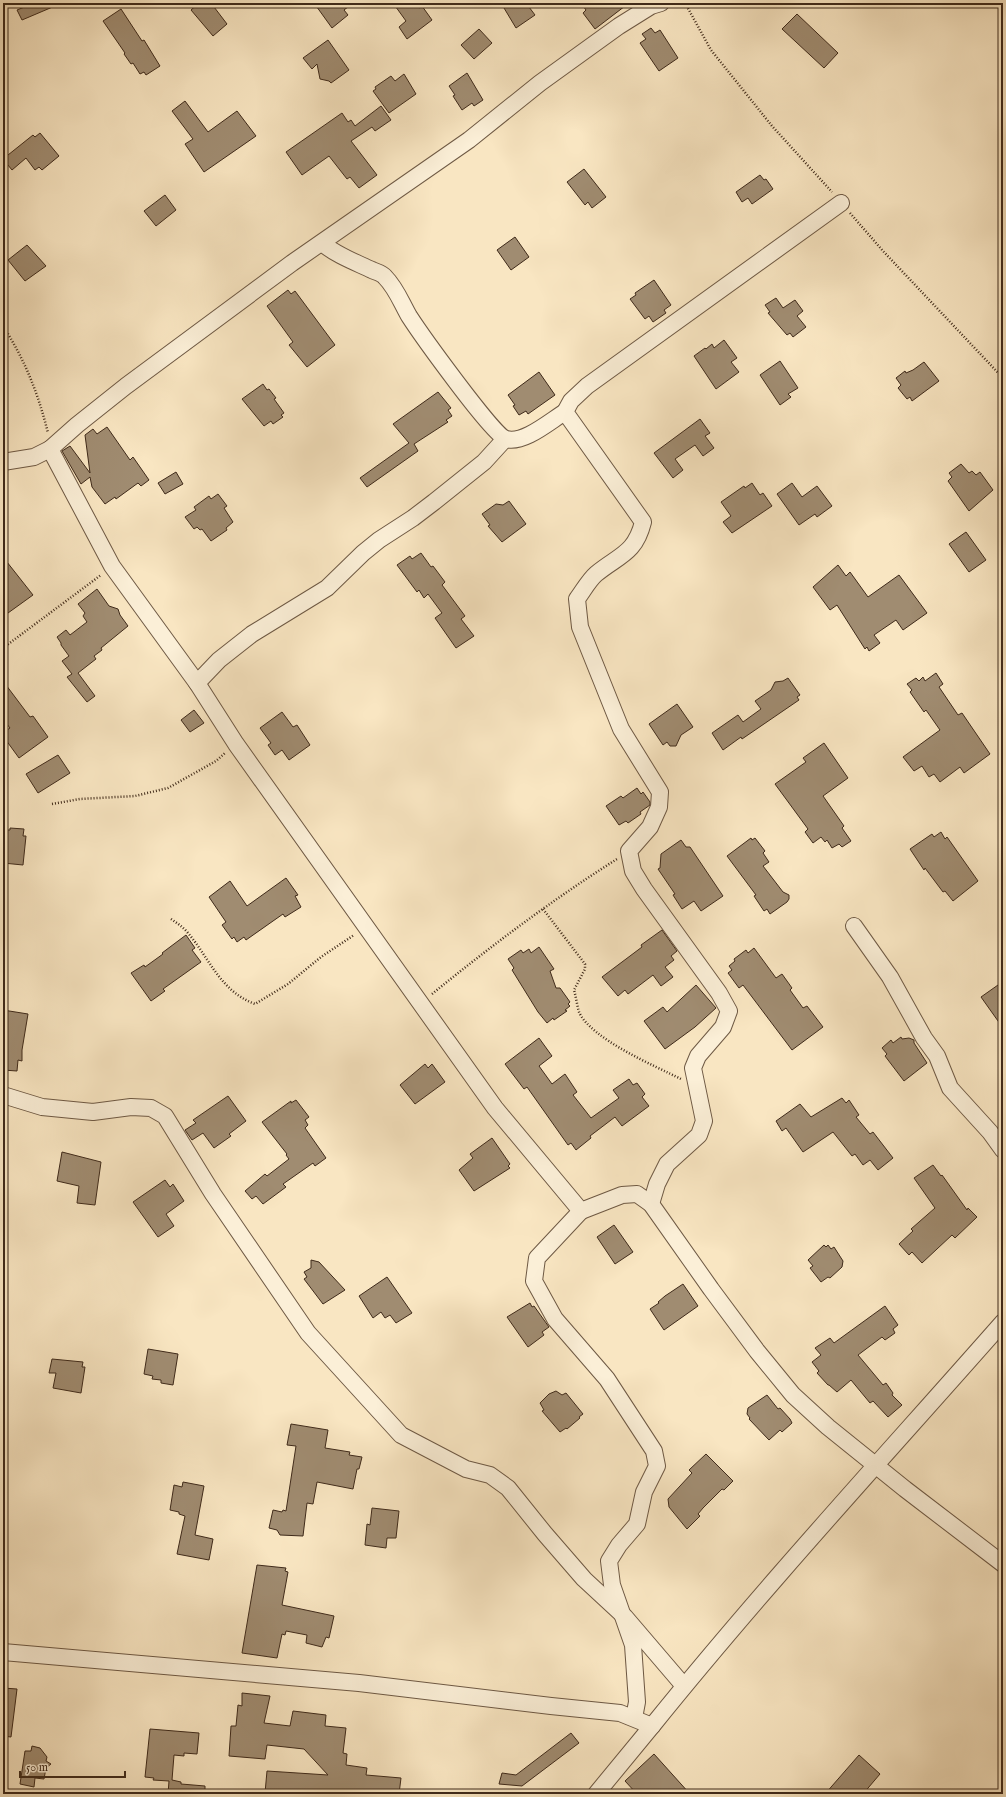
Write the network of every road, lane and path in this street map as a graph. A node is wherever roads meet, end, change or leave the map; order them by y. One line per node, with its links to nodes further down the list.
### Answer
1 (661, 3): 3 (street)
2 (841, 203): 5 (street)
3 (322, 243): 6 (street); 7 (street)
4 (3, 326): 7 (path)
5 (565, 412): 6 (street); 14 (street)
6 (505, 438): 11 (street)
7 (50, 449): 8 (street); 9 (street)
8 (3, 462)
9 (112, 566): 10 (path); 11 (street)
10 (3, 648)
11 (197, 683): 12 (street)
12 (236, 744): 13 (path); 18 (street)
13 (52, 804)
14 (629, 851): 15 (path); 20 (street)
15 (543, 909): 19 (path); 20 (path)
16 (171, 919): 18 (path)
17 (854, 926): 22 (street)
18 (366, 927): 19 (street)
19 (421, 1003): 24 (street)
20 (696, 1087): 23 (street)
21 (3, 1095): 28 (street)
22 (1003, 1150)
23 (651, 1204): 24 (street); 26 (street)
24 (582, 1211): 28 (street)
25 (1003, 1322): 26 (street)
26 (877, 1465): 27 (street); 30 (street)
27 (1003, 1564)
28 (624, 1617): 30 (street); 31 (street)
29 (3, 1652): 31 (street)
30 (684, 1686): 32 (street)
31 (634, 1718): 32 (street)
32 (652, 1726): 33 (street)
33 (596, 1794)

